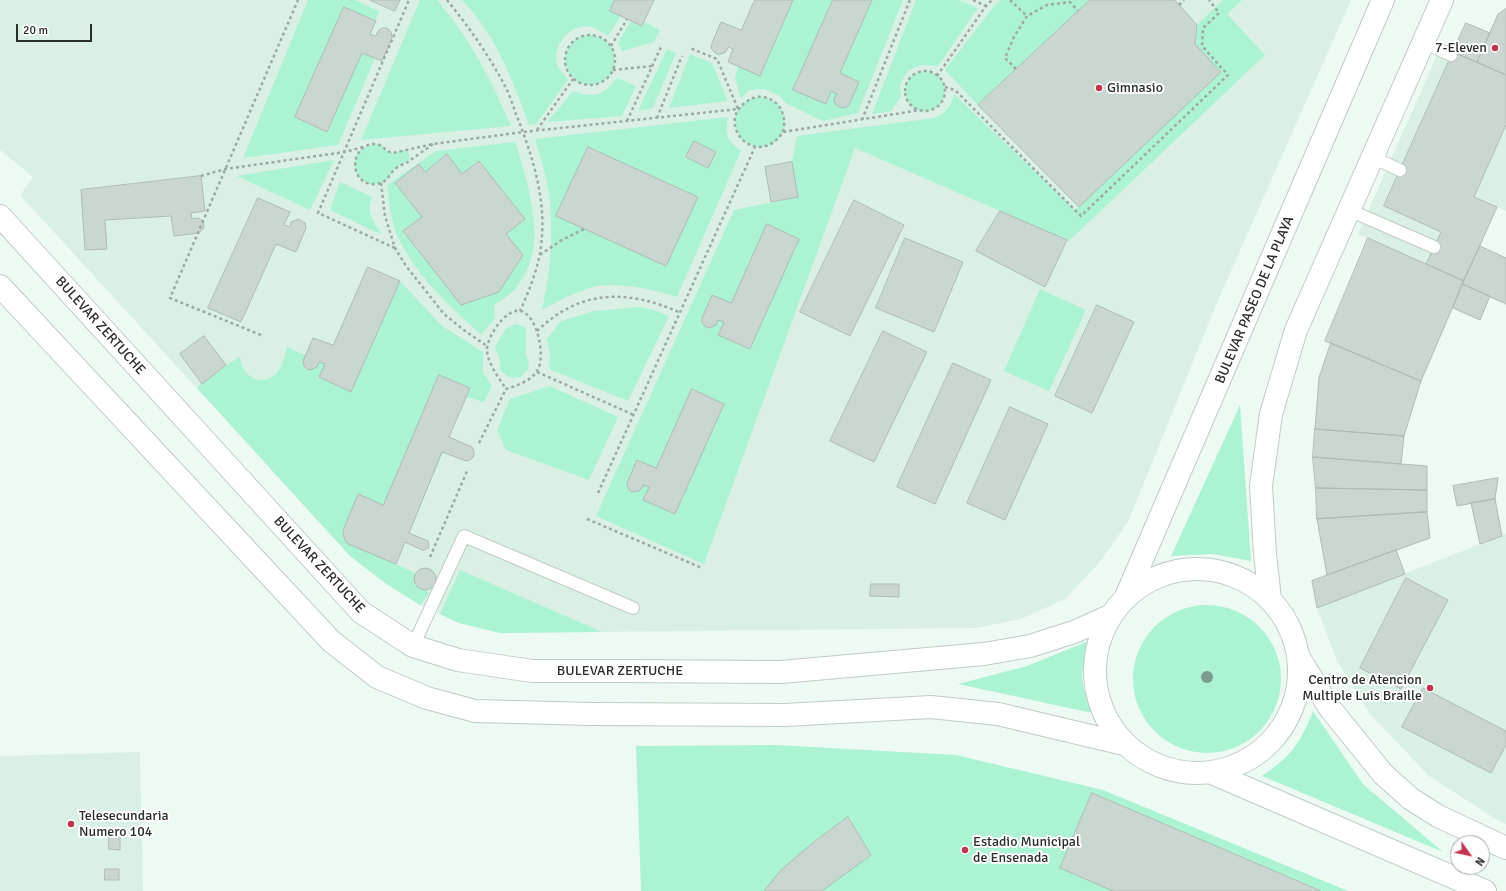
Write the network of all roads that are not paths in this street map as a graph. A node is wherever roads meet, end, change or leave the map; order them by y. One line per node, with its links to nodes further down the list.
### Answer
1 (1383, 0): 12 (main road, BULEVAR PASEO DE LA PLAYA)
2 (1442, 0): 3 (main road)
3 (1423, 42): 4 (lane); 5 (main road)
4 (1452, 55)
5 (1372, 157): 6 (lane); 7 (main road)
6 (1400, 170)
7 (1349, 210): 9 (lane); 11 (main road)
8 (0, 216): 14 (main road, BULEVAR ZERTUCHE)
9 (1434, 247)
10 (0, 286): 16 (main road)
11 (1270, 599): 12 (main road, BULEVAR ZERTUCHE); 15 (main road)
12 (1119, 607): 14 (main road, BULEVAR ZERTUCHE); 16 (main road, BULEVAR PASEO DE LA PLAYA)
13 (633, 608): 14 (lane)
14 (413, 646)
15 (1298, 656): 17 (main road); 18 (main road)
16 (1124, 744): 17 (main road)
17 (1212, 773): 19 (main road)
18 (1506, 848)
19 (1485, 891)

